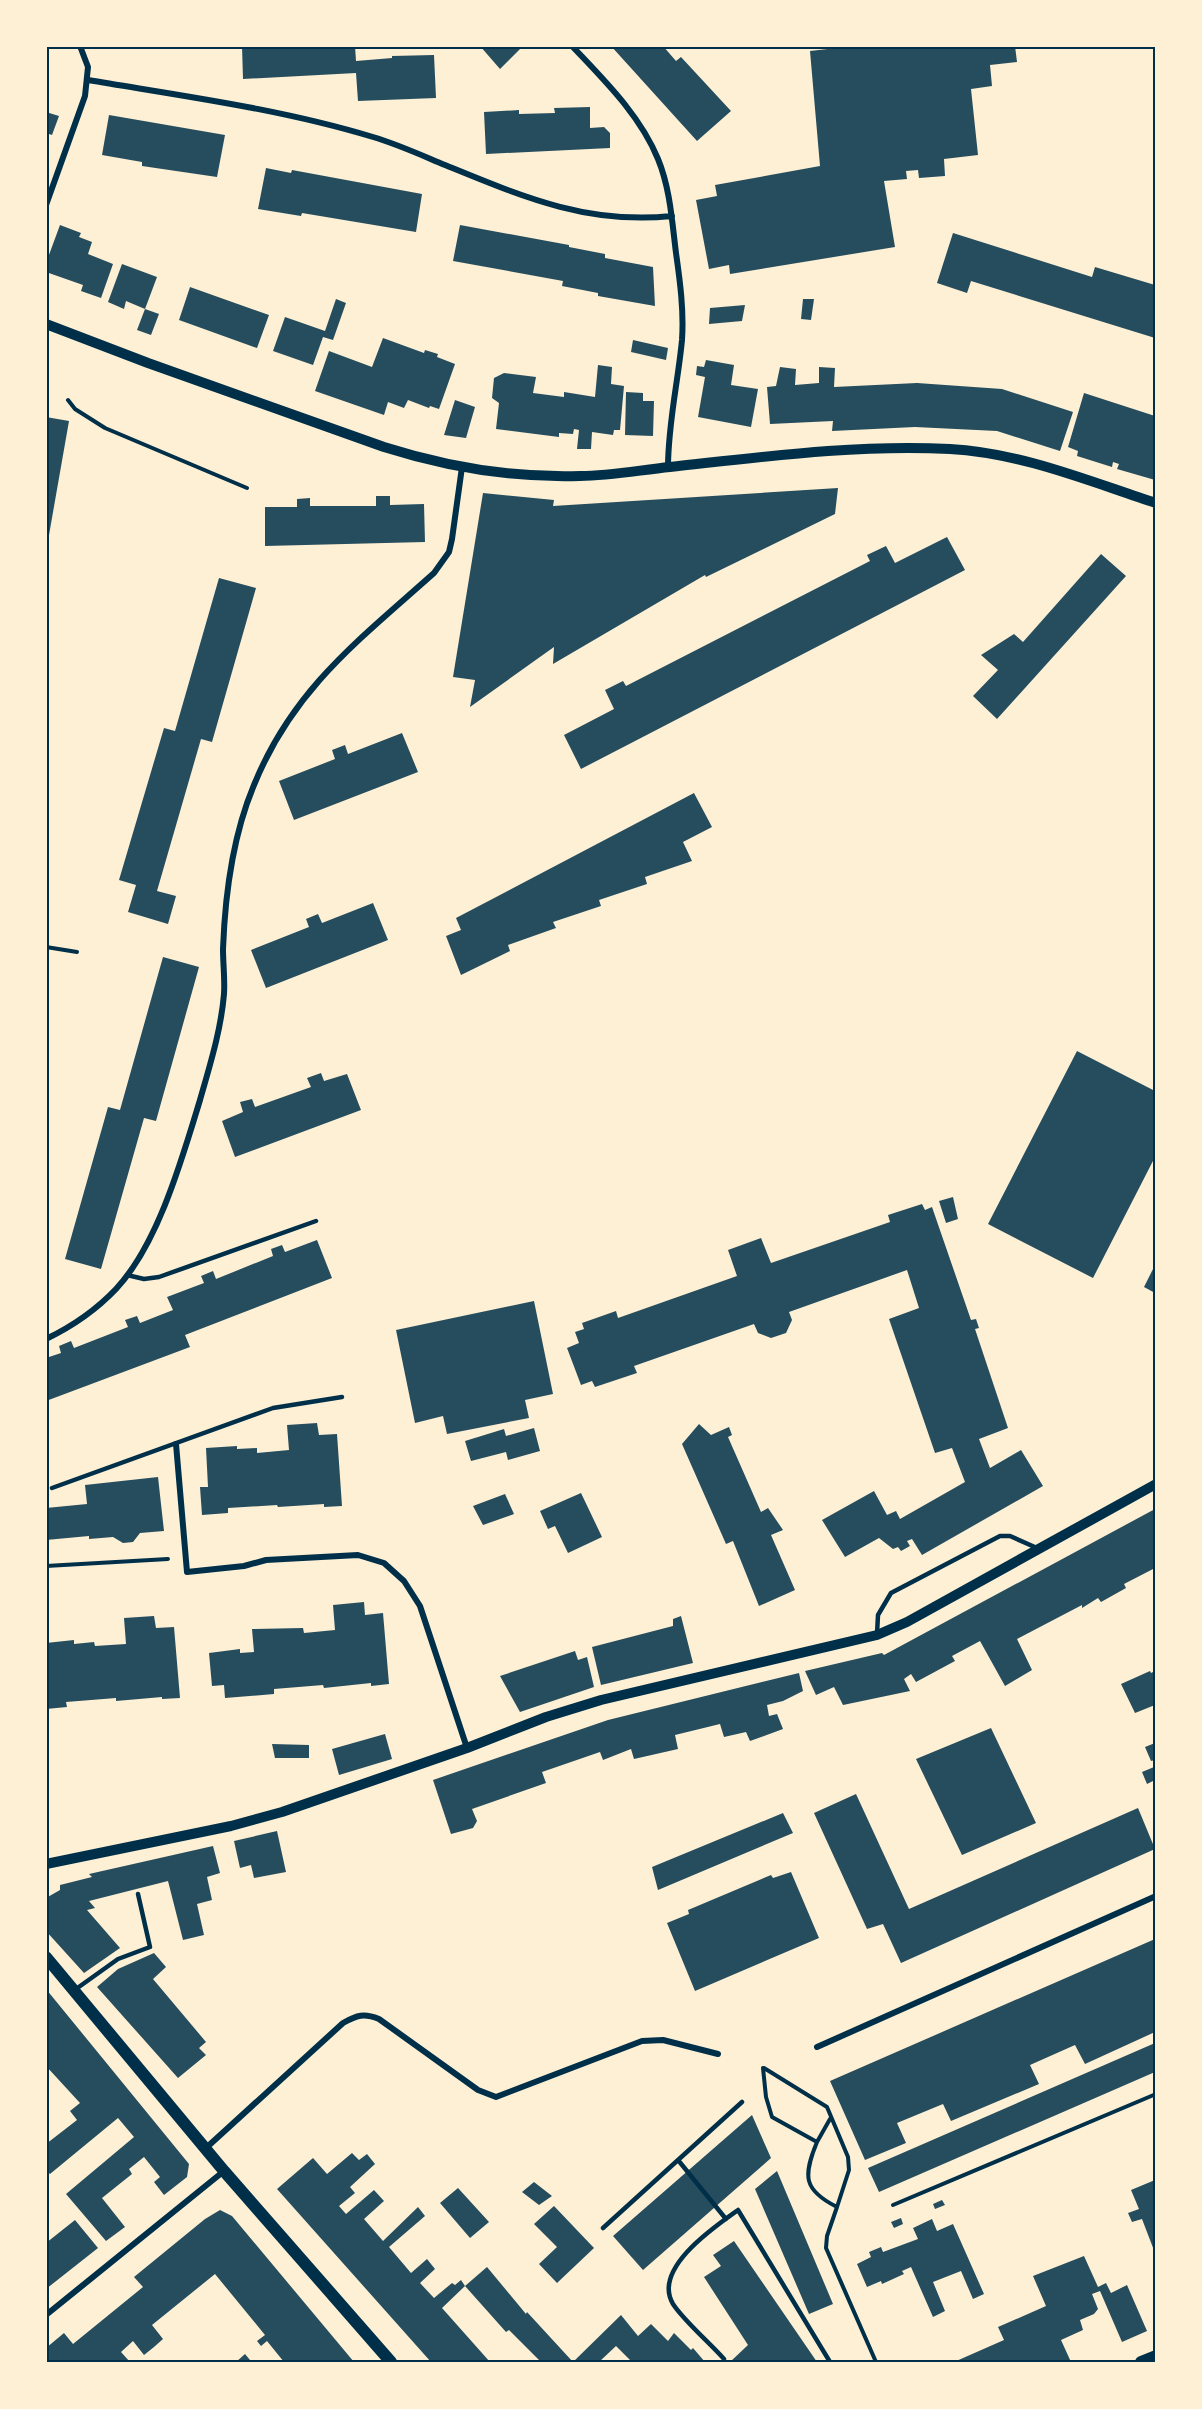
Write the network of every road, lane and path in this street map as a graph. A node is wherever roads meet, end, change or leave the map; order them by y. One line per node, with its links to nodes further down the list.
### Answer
1 (80, 46): 3 (street)
2 (572, 46): 5 (street)
3 (88, 80): 4 (street); 5 (street)
4 (46, 205)
5 (672, 216): 9 (street)
6 (46, 324): 8 (street)
7 (68, 400): 10 (path)
8 (462, 467): 9 (street); 16 (street)
9 (668, 467): 11 (street)
10 (247, 488)
11 (1155, 503)
12 (46, 940): 13 (path)
13 (48, 947): 14 (path)
14 (77, 952)
15 (316, 1221): 16 (lane)
16 (127, 1275): 17 (street)
17 (46, 1340)
18 (342, 1397): 19 (lane)
19 (176, 1444): 21 (lane); 23 (street)
20 (1155, 1484): 22 (street)
21 (52, 1488)
22 (1039, 1550): 25 (street); 25 (lane)
23 (186, 1558): 24 (path); 26 (street)
24 (46, 1566)
25 (877, 1635): 26 (street)
26 (467, 1748): 27 (street)
27 (46, 1864)
28 (138, 1894): 31 (lane)
29 (1155, 1896): 32 (street)
30 (46, 1957): 31 (main road)
31 (73, 1991): 38 (main road)
32 (817, 2047)
33 (718, 2054): 38 (street)
34 (1155, 2094): 41 (path)
35 (742, 2102): 39 (lane)
36 (831, 2118): 37 (path); 37 (path); 42 (path)
37 (817, 2142): 42 (path)
38 (206, 2148): 40 (main road)
39 (678, 2160): 43 (lane); 44 (lane)
40 (224, 2170): 45 (street); 48 (main road)
41 (893, 2205)
42 (837, 2207): 50 (path)
43 (726, 2219): 47 (lane); 49 (lane)
44 (603, 2228)
45 (46, 2315)
46 (1155, 2356): 51 (main road)
47 (724, 2359)
48 (391, 2362)
49 (830, 2362)
50 (876, 2362)
51 (1141, 2362)

